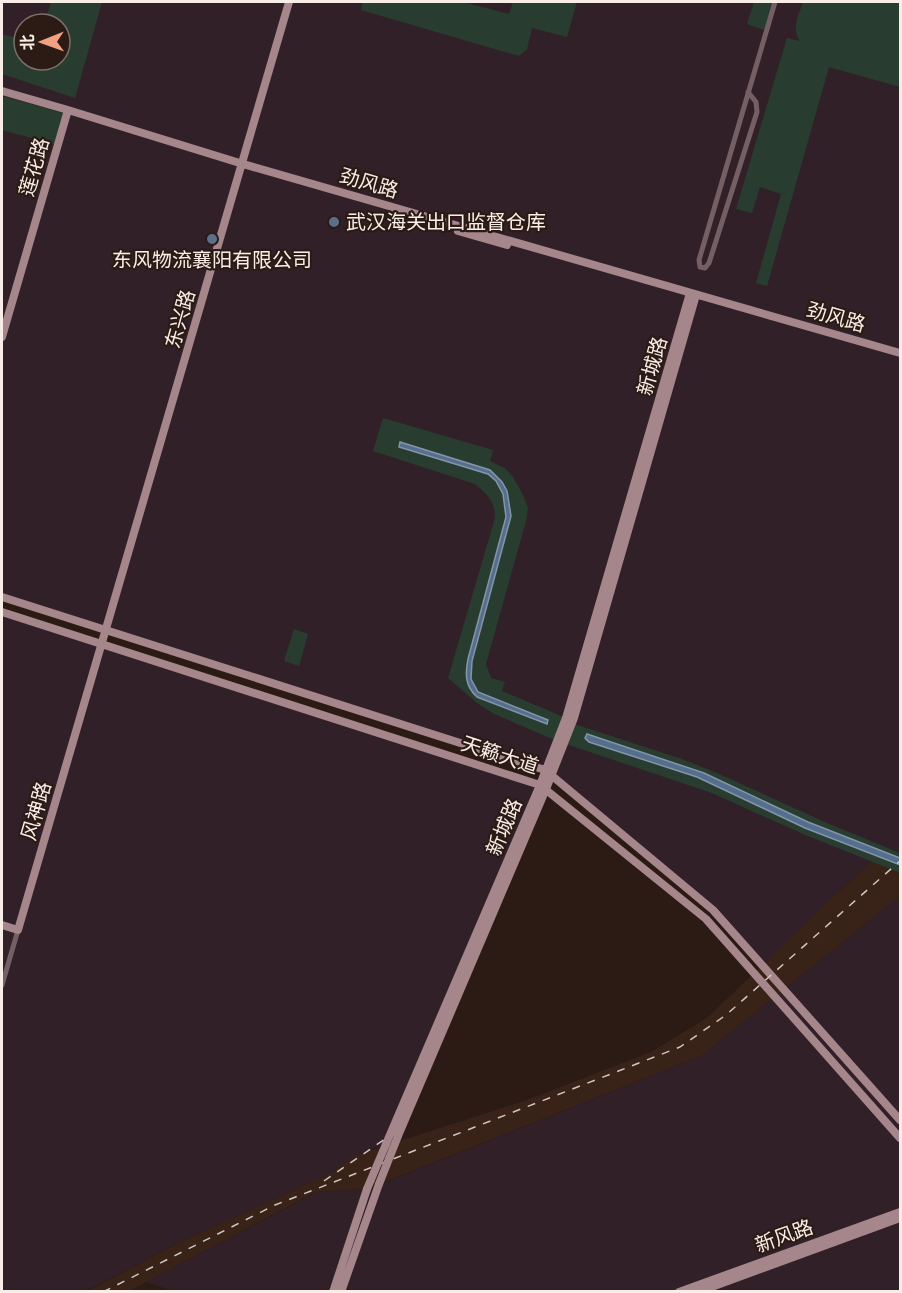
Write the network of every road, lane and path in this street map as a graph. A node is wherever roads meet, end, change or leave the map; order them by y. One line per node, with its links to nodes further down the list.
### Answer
1 (289, 2): 7 (street, 东兴路)
2 (776, 2): 4 (street)
3 (2, 92): 6 (street, 劲风路)
4 (748, 92): 4 (street)
5 (2, 96): 6 (street, 劲风路)
6 (67, 112): 7 (street, 劲风路); 9 (street, 莲花路)
7 (242, 166): 8 (street, 劲风路); 14 (street, 东兴路)
8 (693, 296): 10 (street, 劲风路); 11 (street, 劲风路); 16 (street, 新城路)
9 (2, 337)
10 (900, 352)
11 (900, 357)
12 (2, 597): 14 (street, 天籁大道)
13 (2, 612): 15 (street, 天籁大道)
14 (106, 631): 15 (street, 东兴路); 16 (street, 天籁大道)
15 (101, 645): 17 (street, 天籁大道); 19 (street, 风神路)
16 (548, 773): 17 (street, 新城路); 21 (street, 天籁大道)
17 (543, 787): 22 (street, 天籁大道); 25 (street, 新城路, bridge); 26 (street, 新城路, bridge)
18 (2, 925): 19 (street)
19 (18, 930): 20 (street, 风神路)
20 (2, 986)
21 (900, 1120)
22 (900, 1138)
23 (900, 1212): 27 (street, 新风路)
24 (900, 1218): 28 (street, 新风路)
25 (333, 1292)
26 (341, 1292)
27 (679, 1292)
28 (698, 1292)

